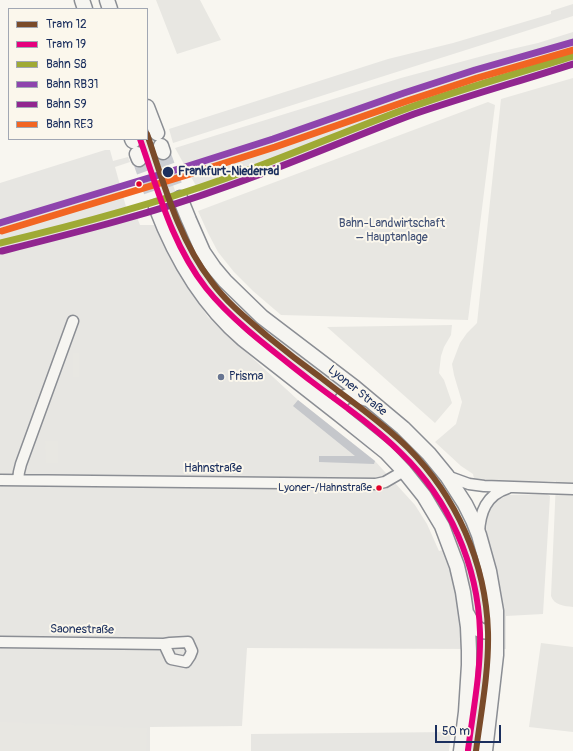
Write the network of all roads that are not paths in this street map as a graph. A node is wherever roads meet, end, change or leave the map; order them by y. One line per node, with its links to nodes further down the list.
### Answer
1 (149, 111): 2 (main road)
2 (161, 144)
3 (180, 198): 6 (main road, Lyoner Straße)
4 (156, 207): 7 (main road)
5 (73, 321): 11 (street)
6 (367, 399): 7 (main road); 9 (main road, Lyoner Straße)
7 (340, 415): 8 (main road)
8 (404, 471): 11 (street, Hahnstraße); 15 (main road)
9 (447, 476): 12 (street); 14 (main road, Lyoner Straße)
10 (0, 480): 11 (street, Hahnstraße)
11 (18, 480)
12 (512, 487): 13 (street); 14 (street)
13 (573, 489)
14 (479, 535): 16 (main road, Lyoner Straße)
15 (466, 610): 16 (main road); 19 (main road)
16 (496, 611): 20 (main road, Lyoner Straße)
17 (0, 642): 18 (street, Saonestraße)
18 (164, 644)
19 (461, 751)
20 (485, 751)

